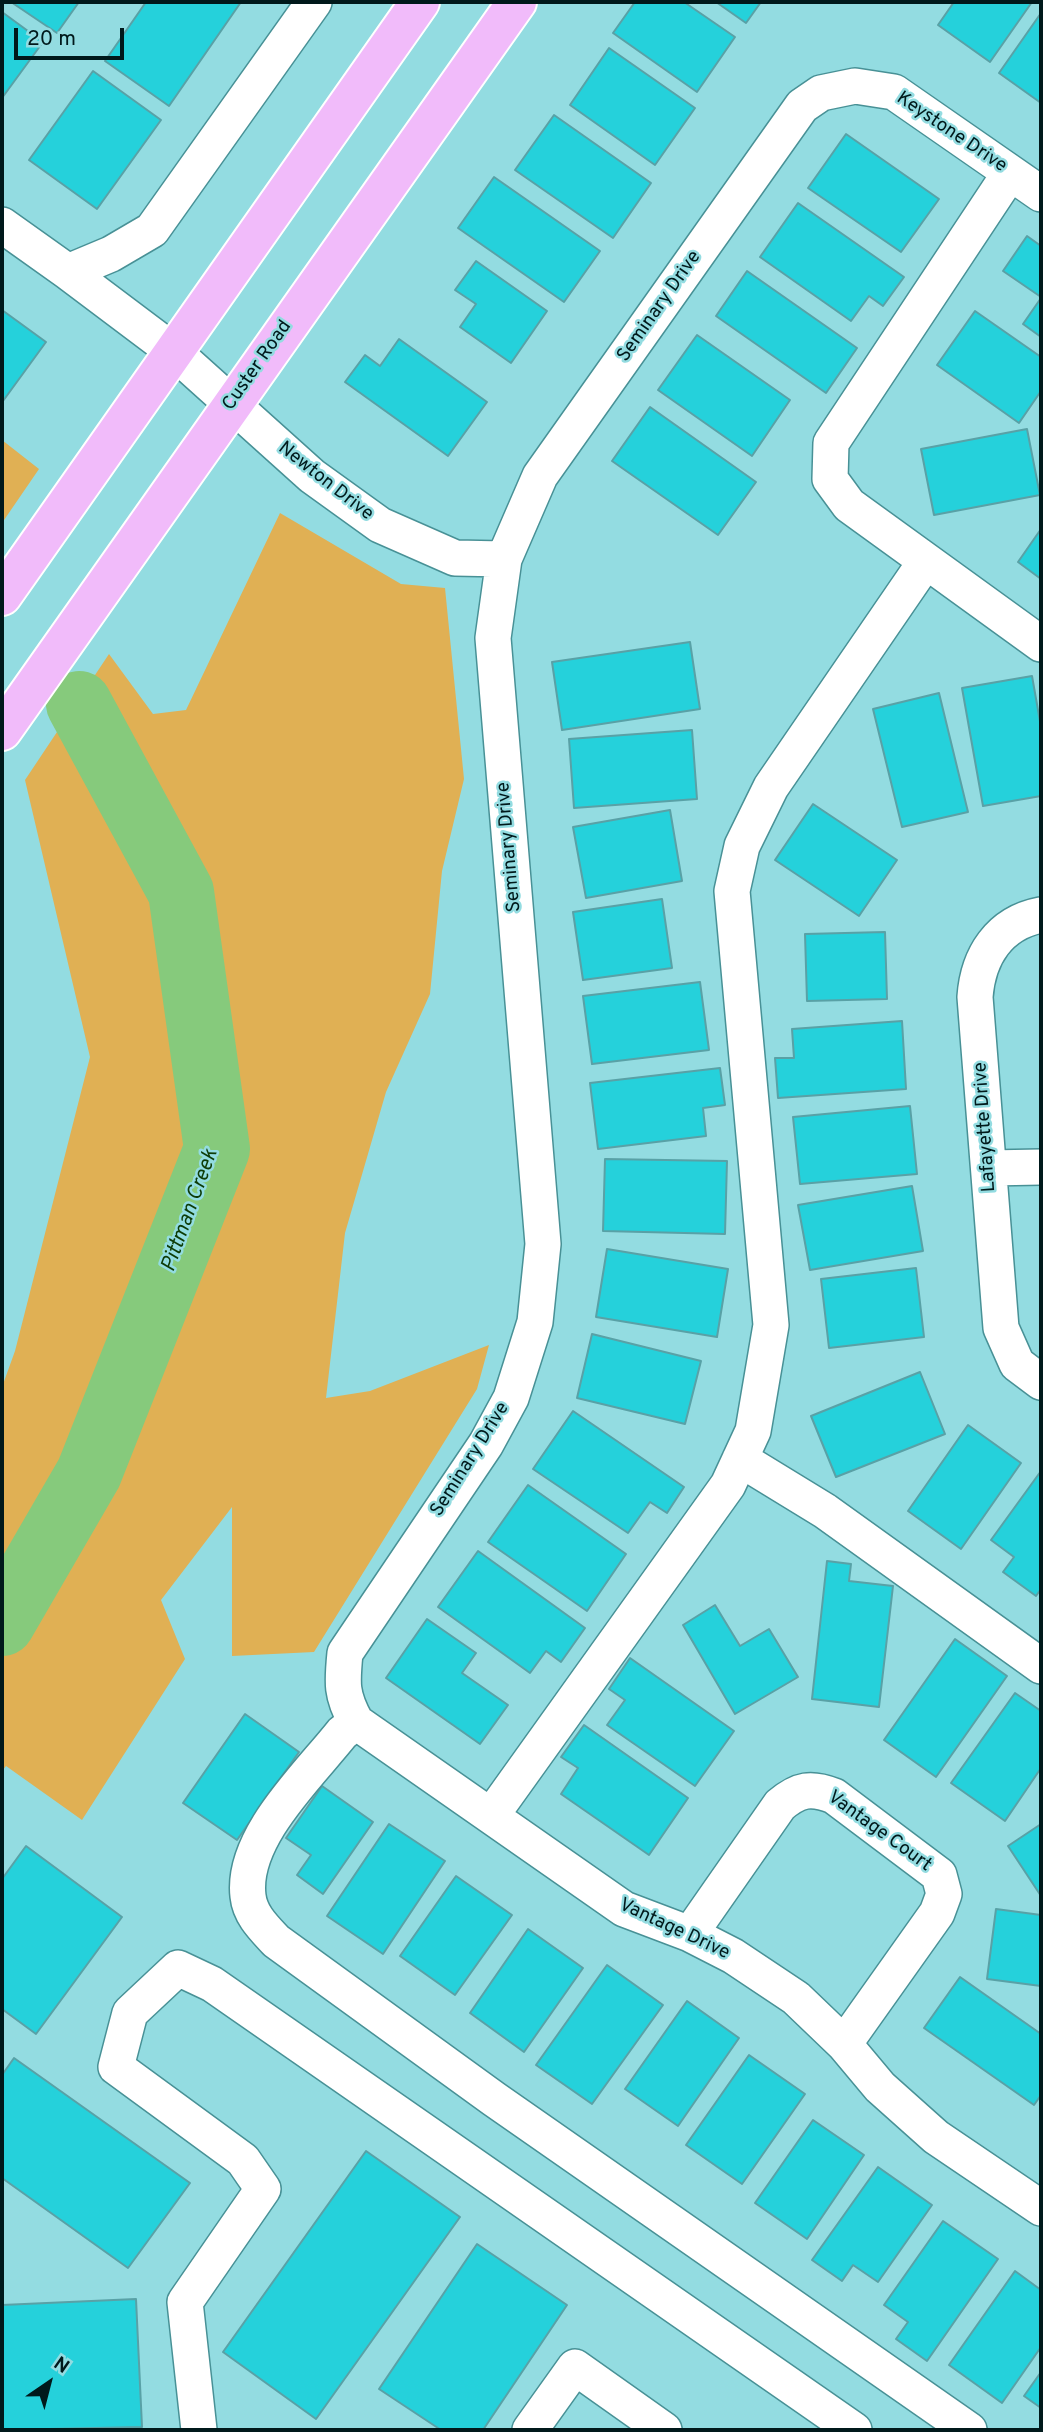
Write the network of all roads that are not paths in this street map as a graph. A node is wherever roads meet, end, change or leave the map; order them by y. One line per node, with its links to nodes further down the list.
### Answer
1 (314, 2): 8 (street)
2 (420, 2): 9 (main road)
3 (517, 2): 10 (main road, Custer Road)
4 (855, 86): 5 (street, Keystone Drive); 11 (street, Seminary Drive)
5 (1010, 173): 6 (street, Keystone Drive); 12 (street)
6 (1041, 194)
7 (2, 225): 8 (street, Newton Drive)
8 (68, 271): 9 (street, Newton Drive)
9 (173, 351): 10 (street, Newton Drive); 13 (main road)
10 (230, 404): 11 (street, Newton Drive); 15 (main road, Custer Road)
11 (504, 559): 22 (street, Seminary Drive)
12 (926, 561): 14 (street); 20 (street)
13 (2, 596)
14 (1041, 644)
15 (2, 731)
16 (1030, 918): 18 (street, Lafayette Drive)
17 (1041, 1167): 18 (street)
18 (989, 1168): 19 (street, Lafayette Drive)
19 (1041, 1382)
20 (740, 1459): 21 (street); 23 (street)
21 (1041, 1667)
22 (356, 1722): 23 (street, Vantage Drive); 31 (street)
23 (491, 1816): 24 (street, Vantage Drive)
24 (690, 1934): 25 (street, Vantage Drive); 25 (street, Vantage Court)
25 (844, 2044): 26 (street, Vantage Drive)
26 (1036, 2192)
27 (199, 2430): 30 (street)
28 (530, 2430): 29 (street)
29 (664, 2430)
30 (854, 2430)
31 (969, 2430)

